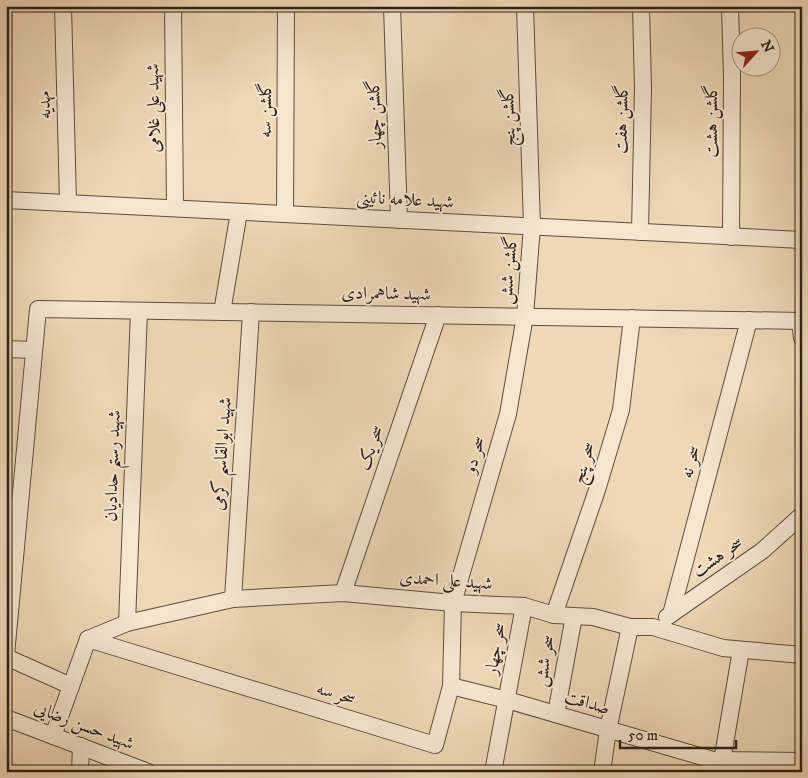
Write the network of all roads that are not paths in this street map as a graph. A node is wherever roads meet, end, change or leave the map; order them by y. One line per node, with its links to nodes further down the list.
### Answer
1 (63, 6): 9 (street, مهدیه)
2 (173, 6): 10 (street, شهید علی غلامی)
3 (286, 6): 12 (street, گلشن سه)
4 (392, 6): 13 (street, گلشن چهار)
5 (525, 6): 14 (street, گلشن پنج)
6 (641, 6): 15 (street, گلشن هفت)
7 (730, 6): 16 (street, گلشن هشت)
8 (6, 200): 9 (street, شهید علامه‌ نائینی)
9 (68, 203): 10 (street, شهید علامه‌ نائینی)
10 (175, 208): 11 (street, شهید علامه‌ نائینی)
11 (239, 212): 12 (street, شهید علامه‌ نائینی); 19 (street)
12 (285, 214): 13 (street, شهید علامه‌ نائینی)
13 (399, 220): 14 (street, شهید علامه‌ نائینی)
14 (532, 226): 15 (street, شهید علامه‌ نائینی); 22 (street, گلشن شش)
15 (640, 232): 16 (street, شهید علامه‌ نائینی)
16 (732, 237): 17 (street, شهید علامه‌ نائینی)
17 (802, 240)
18 (139, 311): 19 (street, شهید شاهمرادی); 28 (street, شهید شاهمرادی); 37 (street, شهید رستم حدادیان)
19 (222, 312): 20 (street, شهید شاهمرادی)
20 (250, 312): 21 (street, شهید شاهمرادی); 31 (street, شهید ابوالقاسم کرمی)
21 (438, 315): 22 (street, شهید شاهمرادی); 30 (street, سحر یک)
22 (525, 316): 23 (street, شهید شاهمرادی); 32 (street, سحر دو)
23 (632, 318): 24 (street, شهید شاهمرادی); 35 (street, سحر پنج)
24 (749, 320): 25 (street, شهید شاهمرادی); 34 (street, سحر نه)
25 (801, 321): 26 (street)
26 (802, 338)
27 (6, 349): 28 (street)
28 (34, 350): 43 (street)
29 (802, 515): 34 (street, سحر هشت)
30 (343, 593): 31 (street, شهید علی احمدی); 32 (street, شهید علی احمدی)
31 (233, 598): 37 (street, شهید علی احمدی)
32 (453, 603): 33 (street, شهید علی احمدی); 45 (street, سحر سه)
33 (524, 606): 35 (street, شهید علی احمدی); 46 (street, سحر چهار)
34 (671, 614): 39 (street, سحر هشت)
35 (554, 616): 36 (street, شهید علی احمدی)
36 (574, 616): 38 (street, شهید علی احمدی); 47 (street, سحر شش)
37 (128, 623): 40 (street, شهید علی احمدی)
38 (630, 627): 39 (street, شهید علی احمدی); 49 (street)
39 (653, 627): 41 (street, شهید علی احمدی)
40 (88, 639): 44 (street); 45 (street, سحر سه)
41 (741, 650): 42 (street, شهید علی احمدی); 53 (street)
42 (802, 655)
43 (6, 656): 44 (street)
44 (71, 686): 50 (street)
45 (451, 686): 46 (street, صداقت)
46 (507, 700): 47 (street, صداقت); 56 (street, سحر چهار)
47 (556, 714): 49 (street, صداقت)
48 (6, 718): 50 (street, شهید حسن رضایی)
49 (608, 730): 53 (street, صداقت); 57 (street)
50 (53, 736): 51 (street, شهید حسن رضایی)
51 (81, 746): 54 (street); 55 (street, شهید حسن رضایی)
52 (802, 761): 53 (street, صداقت)
53 (715, 764)
54 (80, 772)
55 (148, 772)
56 (493, 772)
57 (602, 772)

